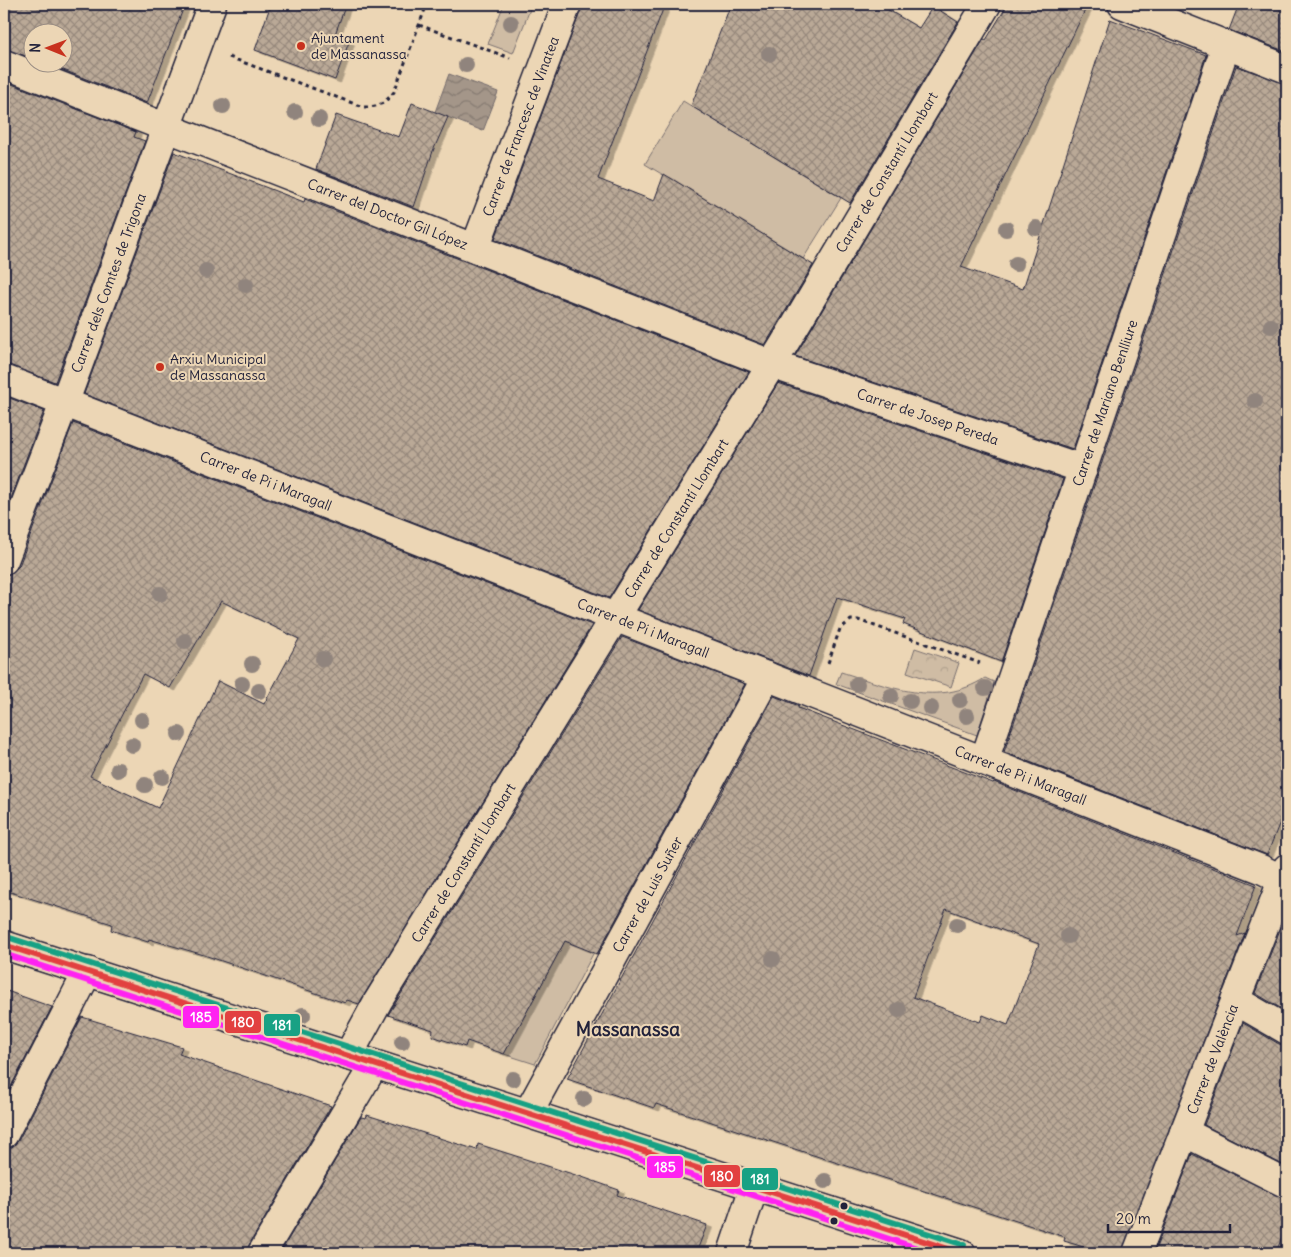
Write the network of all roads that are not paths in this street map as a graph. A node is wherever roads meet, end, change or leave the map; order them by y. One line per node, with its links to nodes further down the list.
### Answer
1 (212, 4): 8 (street, Carrer dels Comtes de Trigona)
2 (567, 4): 9 (street, Carrer de Francesc de Vinatea)
3 (987, 4): 10 (street, Carrer de Constantí Llombart)
4 (1122, 4): 5 (street)
5 (1226, 45): 7 (street); 13 (street, Carrer de Mariano Benlliure)
6 (4, 64): 8 (street, Carrer del Doctor Gil López)
7 (1287, 69)
8 (166, 127): 9 (street, Carrer del Doctor Gil López); 12 (street, Carrer dels Comtes de Trigona)
9 (475, 248): 10 (street, Carrer del Doctor Gil López)
10 (771, 364): 13 (street, Carrer de Josep Pereda); 15 (street, Carrer de Constantí Llombart)
11 (4, 379): 12 (street, Carrer de Pi i Maragall)
12 (65, 402): 14 (street, Carrer dels Comtes de Trigona); 15 (street, Carrer de Pi i Maragall)
13 (1083, 469): 17 (street, Carrer de Mariano Benlliure)
14 (4, 560)
15 (616, 618): 16 (street, Carrer de Pi i Maragall); 23 (street, Carrer de Constantí Llombart)
16 (767, 676): 17 (street, Carrer de Pi i Maragall); 25 (street, Carrer de Luis Suñer)
17 (984, 761): 18 (street, Carrer de Pi i Maragall)
18 (1285, 879): 21 (street, Carrer de València)
19 (4, 944): 20 (street)
20 (88, 971): 23 (street); 27 (street)
21 (1235, 1000): 22 (street); 26 (street, Carrer de València)
22 (1287, 1030)
23 (348, 1056): 24 (street)
24 (374, 1065): 25 (street); 30 (street)
25 (528, 1113): 29 (street)
26 (1184, 1132): 28 (street); 33 (street, Carrer de València)
27 (4, 1134)
28 (1287, 1184)
29 (754, 1187): 31 (street); 32 (street)
30 (262, 1253)
31 (732, 1253)
32 (961, 1253)
33 (1137, 1253)

